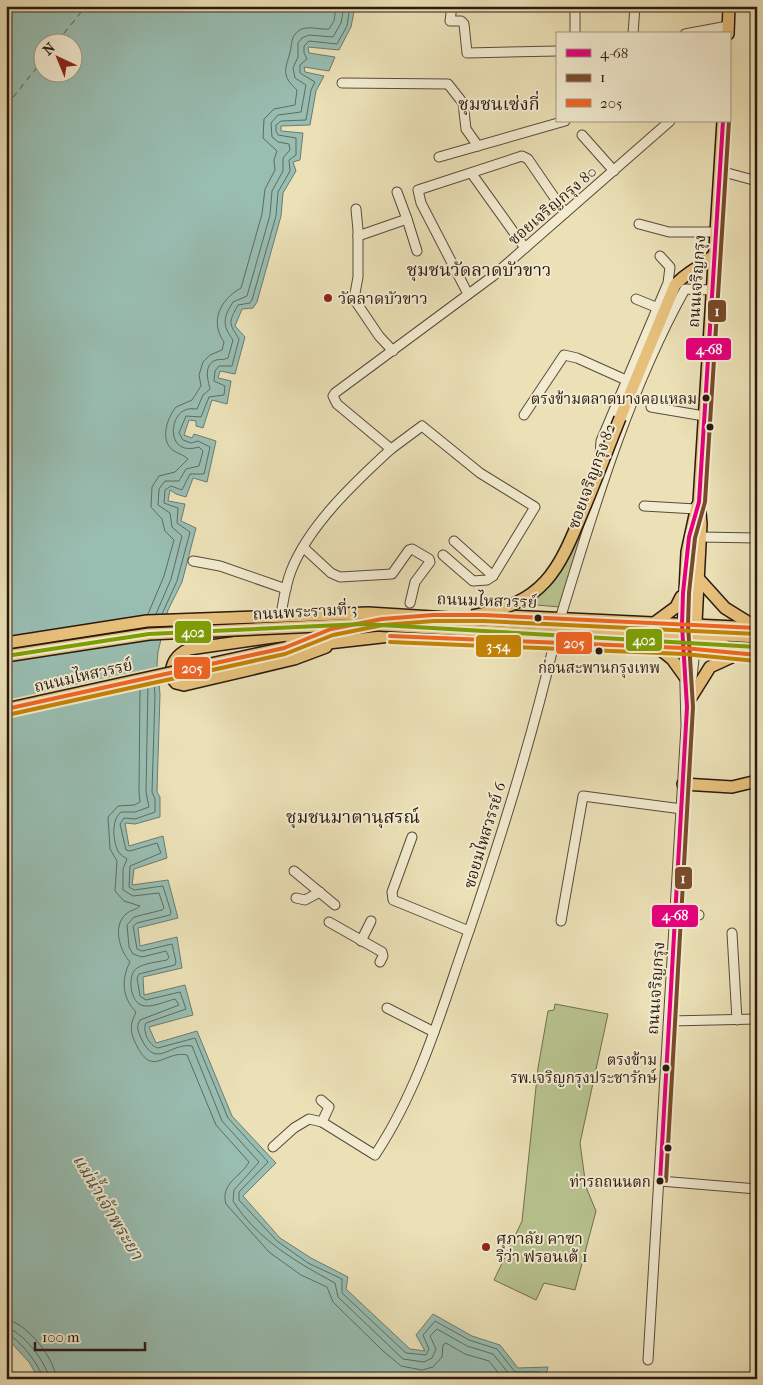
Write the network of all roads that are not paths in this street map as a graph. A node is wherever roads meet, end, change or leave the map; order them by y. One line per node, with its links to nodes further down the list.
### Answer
1 (452, 6): 11 (street)
2 (574, 6): 8 (street)
3 (635, 6): 9 (street)
4 (729, 6): 7 (main road)
5 (743, 6): 6 (street)
6 (757, 7)
7 (728, 30): 10 (street)
8 (575, 32)
9 (633, 32)
10 (706, 32)
11 (556, 51)
12 (342, 83): 17 (street)
13 (562, 122): 17 (street)
14 (669, 122): 19 (street, ซอยเจริญกรุง 80)
15 (723, 122): 20 (main road, ถนนเจริญกรุง)
16 (582, 135): 19 (street)
17 (478, 146): 18 (street)
18 (439, 157)
19 (614, 171): 25 (street, ซอยเจริญกรุง 80)
20 (720, 171): 22 (street); 28 (main road, ถนนเจริญกรุง)
21 (472, 174): 25 (street); 30 (street); 35 (street)
22 (757, 181)
23 (397, 192): 26 (street)
24 (356, 209): 29 (street)
25 (566, 213): 30 (street, ซอยเจริญกรุง 80)
26 (407, 219): 29 (street); 31 (street)
27 (639, 224): 28 (street)
28 (715, 232): 32 (main road, ถนนเจริญกรุง)
29 (358, 236): 38 (street)
30 (525, 248): 35 (street, ซอยเจริญกรุง 80)
31 (417, 251)
32 (714, 255): 34 (main road, ถนนเจริญกรุง); 58 (main road, bridge)
33 (660, 256): 37 (street)
34 (712, 290): 42 (main road, ถนนเจริญกรุง); 44 (street, ซอยเจริญกรุง 82)
35 (468, 294): 38 (street, ซอยเจริญกรุง 80)
36 (636, 299): 37 (street)
37 (658, 308): 39 (street)
38 (393, 351): 43 (street, ซอยเจริญกรุง 80)
39 (626, 380): 41 (street); 44 (street)
40 (651, 407): 42 (street)
41 (524, 415)
42 (704, 416): 46 (main road, ถนนเจริญกรุง)
43 (391, 449): 50 (street); 53 (street)
44 (610, 465): 59 (street, ซอยเจริญกรุง 82)
45 (644, 506): 46 (street)
46 (697, 506): 47 (main road, ถนนเจริญกรุง); 56 (main road, ถนนเจริญกรุง)
47 (700, 537): 48 (street); 54 (main road, ถนนเจริญกรุง)
48 (755, 538)
49 (454, 541): 53 (street)
50 (304, 548): 55 (street); 57 (street)
51 (442, 554): 53 (street)
52 (193, 561): 55 (street)
53 (493, 576)
54 (697, 578): 62 (main road, ถนนเจริญกรุง); 63 (main road)
55 (286, 589): 65 (street)
56 (683, 593): 60 (main road); 61 (main road, ถนนเจริญกรุง)
57 (410, 603)
58 (456, 619): 66 (main road, ถนนพระรามที่ 3, bridge); 68 (main road, ถนนพระรามที่ 3, bridge)
59 (560, 619): 60 (main road, ถนนมไหสวรรย์); 64 (main road, ถนนมไหสวรรย์)
60 (652, 624): 61 (main road, ถนนมไหสวรรย์)
61 (682, 625): 62 (main road, ถนนมไหสวรรย์); 74 (main road, ถนนเจริญกรุง)
62 (694, 625): 63 (main road); 74 (main road, ถนนเจริญกรุง)
63 (757, 628)
64 (326, 631): 65 (main road); 73 (main road, ถนนมไหสวรรย์)
65 (277, 635): 67 (main road)
66 (757, 637)
67 (337, 642): 69 (main road, ถนนมไหสวรรย์); 73 (main road, ถนนมไหสวรรย์)
68 (6, 643)
69 (554, 644): 71 (main road, ถนนมไหสวรรย์); 94 (street, ซอยมไหสวรรย์ 6)
70 (724, 645): 72 (main road, ถนนพระรามที่ 3); 76 (main road); 77 (main road, ถนนพระรามที่ 3, bridge)
71 (657, 647): 74 (main road, ถนนมไหสวรรย์); 78 (main road)
72 (757, 647)
73 (284, 648): 80 (main road, ถนนมไหสวรรย์, bridge)
74 (690, 648): 75 (main road); 78 (street, ถนนเจริญกรุง); 79 (street, ถนนเจริญกรุง)
75 (740, 654): 76 (main road); 79 (main road)
76 (757, 655)
77 (6, 656)
78 (685, 677): 79 (street, ถนนเจริญกรุง)
79 (688, 703): 82 (street, ถนนเจริญกรุง)
80 (6, 709)
81 (756, 782): 82 (main road)
82 (683, 784): 83 (street, ถนนเจริญกรุง)
83 (682, 809): 89 (street, ถนนเจริญกรุง); 92 (street)
84 (412, 837): 94 (street)
85 (294, 871): 86 (street)
86 (320, 892): 87 (street); 88 (street)
87 (296, 898)
88 (335, 904)
89 (676, 913): 90 (street); 101 (street, ถนนเจริญกรุง)
90 (699, 915)
91 (371, 921): 96 (street)
92 (561, 921)
93 (328, 922): 96 (street)
94 (470, 930): 102 (street, ซอยมไหสวรรย์ 6)
95 (732, 933): 100 (street)
96 (361, 940): 97 (street)
97 (380, 962)
98 (387, 1008): 102 (street)
99 (757, 1019): 100 (street)
100 (737, 1020): 101 (street)
101 (670, 1021): 106 (street, ถนนเจริญกรุง)
102 (434, 1032): 104 (street, ซอยมไหสวรรย์ 6)
103 (322, 1100): 104 (street)
104 (322, 1122): 105 (street)
105 (273, 1147)
106 (660, 1181): 107 (street); 108 (street, ถนนเจริญกรุง)
107 (757, 1189)
108 (648, 1360)

